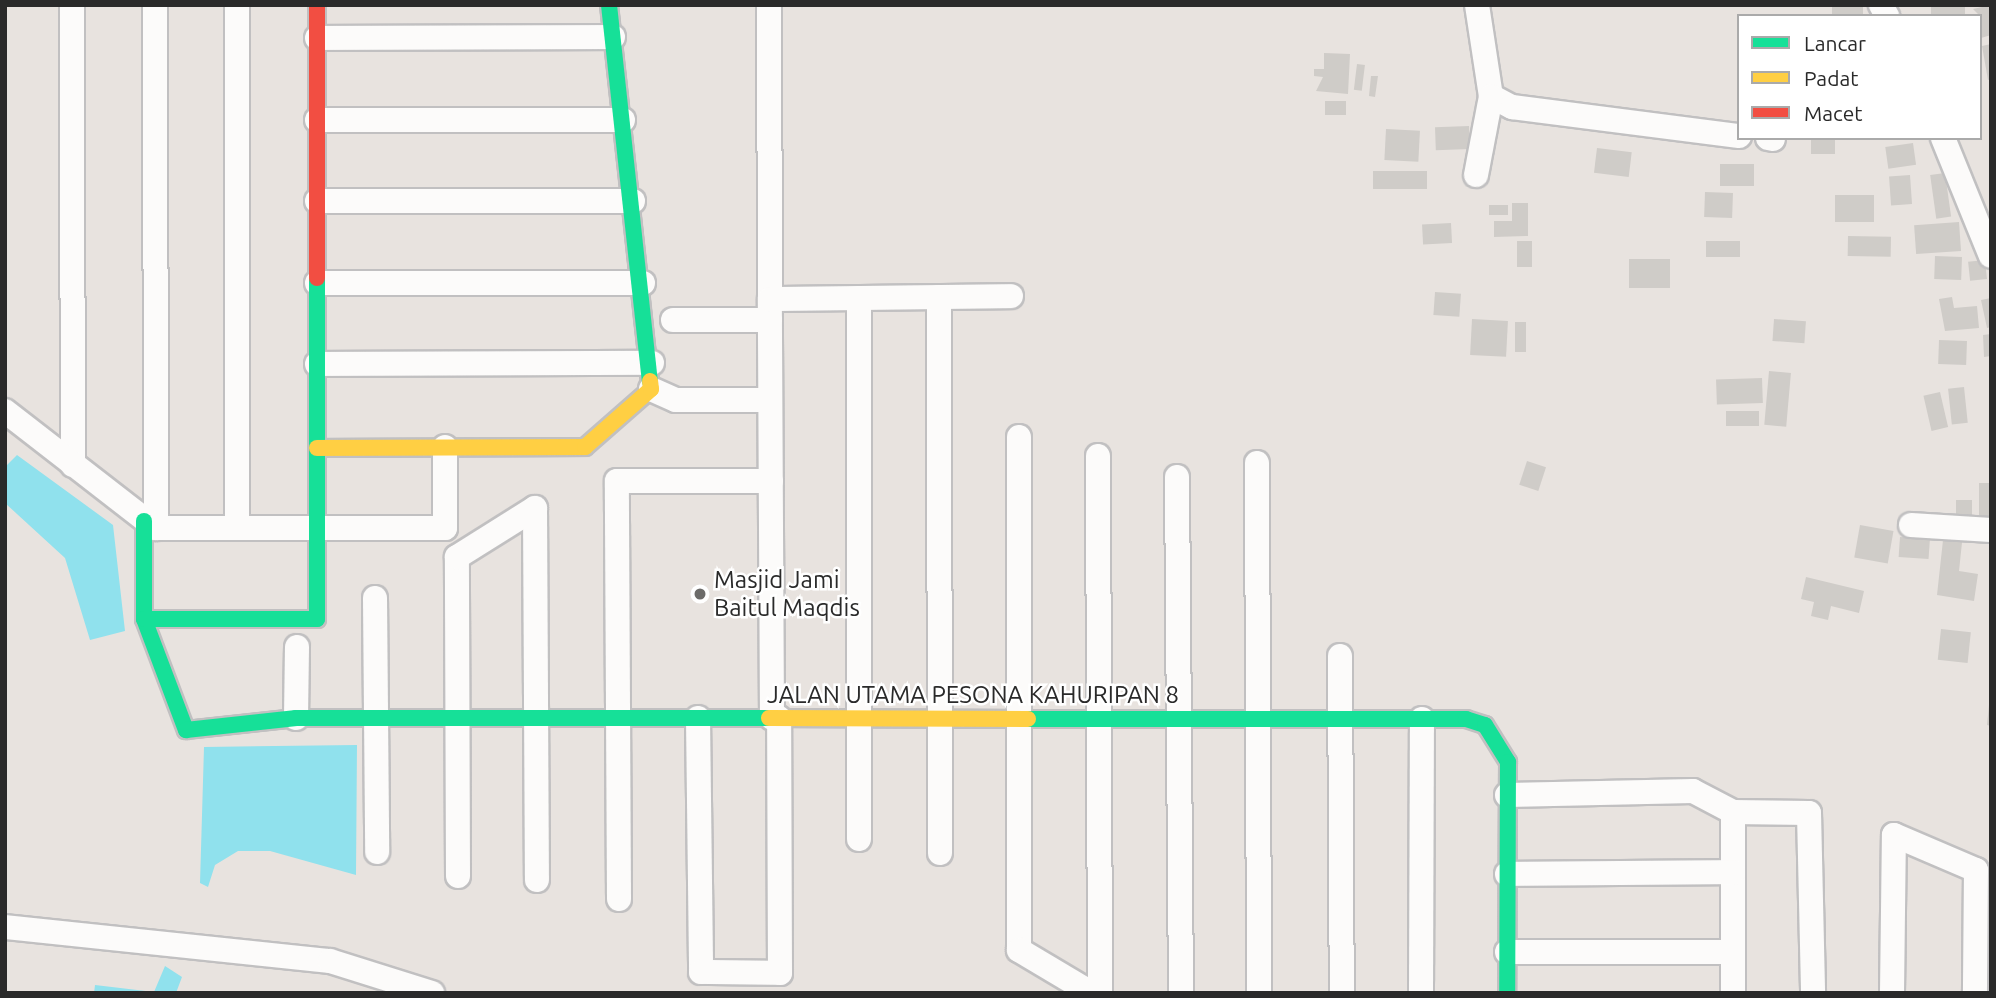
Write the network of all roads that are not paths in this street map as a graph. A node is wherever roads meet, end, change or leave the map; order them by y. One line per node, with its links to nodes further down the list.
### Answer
1 (72, 5): 36 (street)
2 (155, 5): 39 (street)
3 (237, 5): 41 (street)
4 (317, 5): 9 (street)
5 (609, 5): 8 (street)
6 (769, 5): 24 (street)
7 (1477, 5): 10 (street)
8 (614, 37): 9 (street); 12 (street)
9 (317, 38): 11 (street)
10 (1491, 96): 13 (street); 15 (street)
11 (317, 120): 12 (street); 16 (street)
12 (623, 120): 17 (street)
13 (1737, 136)
14 (1944, 140): 18 (street)
15 (1476, 174)
16 (317, 201): 17 (street); 19 (street)
17 (633, 201): 20 (street)
18 (1991, 257)
19 (317, 284): 20 (street); 27 (street)
20 (643, 284): 26 (street)
21 (1011, 296): 22 (street)
22 (939, 297): 23 (street); 56 (street)
23 (859, 298): 24 (street); 55 (street)
24 (770, 309): 25 (street); 29 (street)
25 (673, 320)
26 (652, 363): 27 (street); 28 (street)
27 (317, 364): 33 (street)
28 (651, 389): 29 (street); 32 (street)
29 (770, 400): 38 (street)
30 (5, 411): 36 (street)
31 (1019, 438): 57 (street)
32 (445, 447): 33 (street); 42 (street)
33 (317, 448): 42 (street)
34 (1098, 456): 58 (street)
35 (1257, 463): 60 (street)
36 (73, 465): 39 (street)
37 (1177, 477): 59 (street)
38 (771, 481): 52 (street); 54 (street)
39 (150, 525): 41 (street); 45 (street)
40 (1911, 525): 43 (street)
41 (237, 528): 42 (street)
42 (317, 528): 45 (street)
43 (1991, 530)
44 (375, 598): 49 (street)
45 (144, 619): 48 (street, JALAN UTAMA PESONA KAHURIPAN 8)
46 (297, 647): 48 (street)
47 (1340, 656): 61 (street)
48 (296, 718): 49 (street, JALAN UTAMA PESONA KAHURIPAN 8)
49 (376, 718): 50 (street, JALAN UTAMA PESONA KAHURIPAN 8); 66 (street)
50 (458, 718): 51 (street, JALAN UTAMA PESONA KAHURIPAN 8); 51 (street); 70 (street)
51 (536, 718): 52 (street, JALAN UTAMA PESONA KAHURIPAN 8); 71 (street)
52 (618, 718): 53 (street, JALAN UTAMA PESONA KAHURIPAN 8); 72 (street)
53 (698, 718): 54 (street, JALAN UTAMA PESONA KAHURIPAN 8); 54 (street)
54 (776, 718): 55 (street, JALAN UTAMA PESONA KAHURIPAN 8)
55 (859, 718): 56 (street, JALAN UTAMA PESONA KAHURIPAN 8); 65 (street)
56 (940, 718): 57 (street, JALAN UTAMA PESONA KAHURIPAN 8); 67 (street)
57 (1019, 718): 58 (street, JALAN UTAMA PESONA KAHURIPAN 8); 77 (street)
58 (1099, 718): 59 (street, JALAN UTAMA PESONA KAHURIPAN 8); 78 (street)
59 (1179, 719): 60 (street, JALAN UTAMA PESONA KAHURIPAN 8); 79 (street)
60 (1258, 719): 61 (street, JALAN UTAMA PESONA KAHURIPAN 8); 80 (street)
61 (1341, 719): 62 (street, JALAN UTAMA PESONA KAHURIPAN 8); 81 (street)
62 (1422, 719): 63 (street, JALAN UTAMA PESONA KAHURIPAN 8); 82 (street)
63 (1507, 795): 64 (street); 69 (street, JALAN UTAMA PESONA KAHURIPAN 8)
64 (1733, 812): 68 (street); 85 (street)
65 (859, 839)
66 (377, 852)
67 (940, 853)
68 (1733, 872): 69 (street); 75 (street)
69 (1507, 874): 74 (street, JALAN UTAMA PESONA KAHURIPAN 8)
70 (458, 876)
71 (537, 880)
72 (619, 899)
73 (5, 927): 76 (street)
74 (1507, 952): 75 (street); 83 (street, JALAN UTAMA PESONA KAHURIPAN 8)
75 (1733, 952): 84 (street)
76 (432, 993)
77 (1091, 993)
78 (1100, 993)
79 (1181, 993)
80 (1259, 993)
81 (1342, 993)
82 (1421, 993)
83 (1507, 993)
84 (1733, 993)
85 (1813, 993)
86 (1892, 993): 87 (street)
87 (1975, 993)

